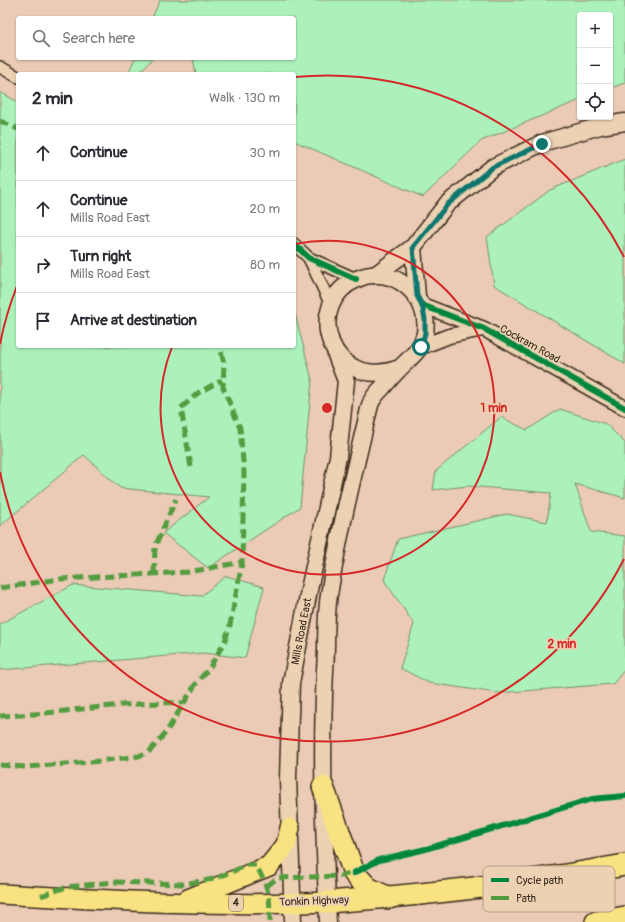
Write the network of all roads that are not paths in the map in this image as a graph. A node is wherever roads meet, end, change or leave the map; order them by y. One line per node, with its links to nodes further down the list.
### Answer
1 (0, 67): 2 (street)
2 (16, 76)
3 (625, 122): 5 (main road)
4 (296, 246): 6 (street)
5 (413, 247): 7 (main road); 9 (main road)
6 (309, 258): 8 (street); 10 (street)
7 (375, 275): 8 (main road); 9 (main road)
8 (356, 279): 10 (main road)
9 (419, 301): 11 (street, Cockram Road); 13 (main road)
10 (331, 305): 12 (main road)
11 (484, 329): 13 (street, Cockram Road); 15 (street, Cockram Road)
12 (333, 346): 14 (main road); 17 (main road, Mills Road East)
13 (421, 347): 14 (main road)
14 (400, 368): 16 (main road, Mills Road East)
15 (625, 408)
16 (323, 787): 22 (highway); 24 (main road, Mills Road East)
17 (290, 828): 23 (highway); 25 (main road, Mills Road East)
18 (625, 865): 19 (highway, Tonkin Highway / 4)
19 (615, 867)
20 (483, 886): 22 (highway, Tonkin Highway / 4)
21 (0, 894): 23 (highway, Tonkin Highway / 4)
22 (389, 898): 24 (highway, Tonkin Highway / 4)
23 (180, 902): 25 (highway, Tonkin Highway / 4)
24 (327, 902): 25 (highway, Tonkin Highway / 4); 28 (main road, Mills Road East)
25 (293, 903): 27 (main road, Mills Road East)
26 (625, 917): 29 (highway)
27 (293, 922)
28 (328, 922)
29 (596, 922)

